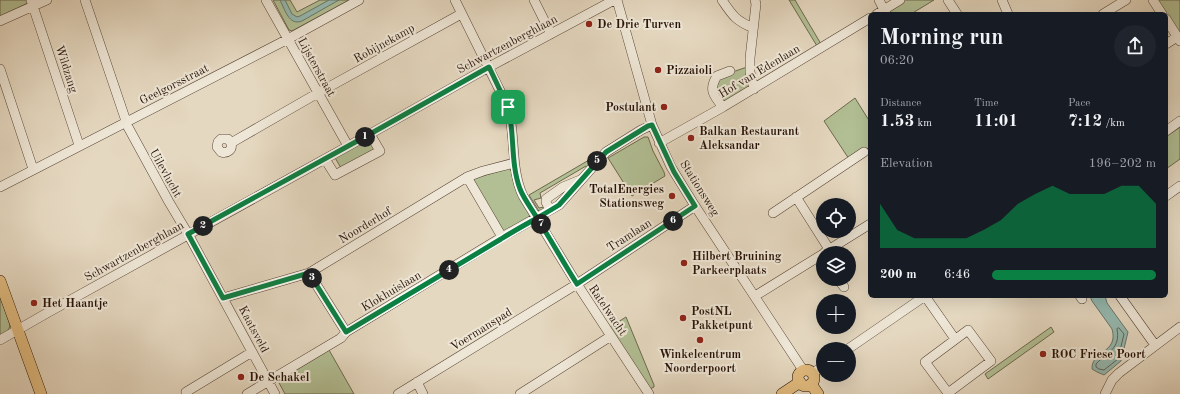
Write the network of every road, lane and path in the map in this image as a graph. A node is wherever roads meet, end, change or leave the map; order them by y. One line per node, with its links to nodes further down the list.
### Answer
1 (47, 0): 16 (street)
2 (85, 0): 39 (street, Uilevlucht)
3 (266, 0): 29 (street, Lijsterstraat)
4 (359, 0): 29 (street, Geelgorsstraat)
5 (455, 0): 23 (street, Ratelwacht)
6 (534, 0): 28 (street)
7 (616, 0): 28 (street, Schwartzenberghlaan); 40 (street, Stationsweg)
8 (722, 0): 27 (street)
9 (755, 0): 27 (street)
10 (879, 0): 17 (street)
11 (900, 0): 18 (street)
12 (948, 0): 19 (street)
13 (1126, 0): 21 (street)
14 (1153, 0): 22 (street)
15 (1005, 2): 20 (street)
16 (32, 3): 25 (street); 45 (street, Wildzang)
17 (882, 12)
18 (883, 12)
19 (956, 12)
20 (1008, 12)
21 (1106, 12)
22 (1161, 12)
23 (461, 14): 32 (street, Ratelwacht); 36 (street, Robijnekamp)
24 (868, 19): 35 (street, Hof van Edenlaan)
25 (0, 21)
26 (1168, 22): 30 (street)
27 (753, 28): 35 (street)
28 (551, 34): 32 (street, Schwartzenberghlaan)
29 (288, 39): 36 (street, Lijsterstraat); 39 (street, Geelgorsstraat)
30 (1179, 39): 31 (street)
31 (1168, 43)
32 (489, 67): 42 (street, Schwartzenberghlaan); 49 (street, Ratelwacht)
33 (0, 69): 50 (street)
34 (730, 72): 37 (street)
35 (754, 89): 37 (street, Hof van Edenlaan)
36 (318, 93): 43 (street, Robijnekamp); 46 (street, Lijsterstraat)
37 (723, 107): 44 (street, Hof van Edenlaan)
38 (1180, 121): 41 (street)
39 (126, 122): 45 (street, Geelgorsstraat); 62 (street, Uilevlucht)
40 (652, 125): 44 (street, Stationsweg); 52 (street, Klokhuislaan)
41 (1168, 130)
42 (370, 134): 46 (street, Schwartzenberghlaan); 48 (street)
43 (231, 143)
44 (659, 143): 57 (street, Stationsweg)
45 (79, 145): 50 (street, Geelgorsstraat)
46 (348, 146): 48 (street, Schwartzenberghlaan)
47 (864, 152): 56 (street)
48 (324, 159): 62 (street, Schwartzenberghlaan)
49 (514, 163): 51 (street, Noorderhof); 60 (street, Ratelwacht)
50 (33, 169): 53 (street, Geelgorsstraat)
51 (467, 177): 63 (street); 67 (street, Noorderhof)
52 (582, 180): 58 (street, Klokhuislaan); 58 (street)
53 (0, 186)
54 (1180, 186): 55 (street)
55 (1168, 195)
56 (796, 197): 59 (street); 64 (street)
57 (695, 206): 69 (street, Tramlaan); 70 (street, Stationsweg)
58 (550, 210): 60 (street, Klokhuislaan)
59 (772, 213)
60 (537, 218): 63 (street, Klokhuislaan); 69 (street, Ratelwacht)
61 (868, 225): 65 (street)
62 (188, 234): 71 (street, Kaatsveld); 76 (street, Schwartzenberghlaan)
63 (502, 238): 77 (street, Klokhuislaan)
64 (820, 246)
65 (835, 246)
66 (816, 258): 70 (street)
67 (309, 273): 71 (street, Noorderhof); 77 (street)
68 (0, 281): 76 (main road)
69 (577, 284): 78 (street, Ratelwacht); 87 (street, Voermanspad)
70 (755, 296): 85 (street, Stationsweg)
71 (223, 298): 83 (street, Kaatsveld)
72 (922, 298): 81 (street)
73 (926, 298): 79 (street)
74 (1121, 298): 82 (street)
75 (1180, 327): 82 (street)
76 (18, 330): 80 (street, Schwartzenberghlaan); 89 (main road)
77 (346, 332): 86 (street, Klokhuislaan)
78 (611, 336): 95 (street); 96 (street, Ratelwacht)
79 (955, 339): 79 (street)
80 (0, 340)
81 (856, 343)
82 (1155, 345): 99 (street)
83 (252, 352): 86 (street, Kaatsveld); 90 (street)
84 (816, 369): 85 (street)
85 (808, 372): 88 (main road)
86 (268, 382): 91 (street, Klokhuislaan); 92 (street, Kaatsveld)
87 (417, 382): 93 (street, Voermanspad); 94 (street)
88 (805, 383): 97 (main road); 98 (main road)
89 (41, 394)
90 (187, 394)
91 (247, 394)
92 (275, 394)
93 (398, 394)
94 (423, 394)
95 (520, 394)
96 (649, 394)
97 (782, 394)
98 (818, 394)
99 (1104, 394)

